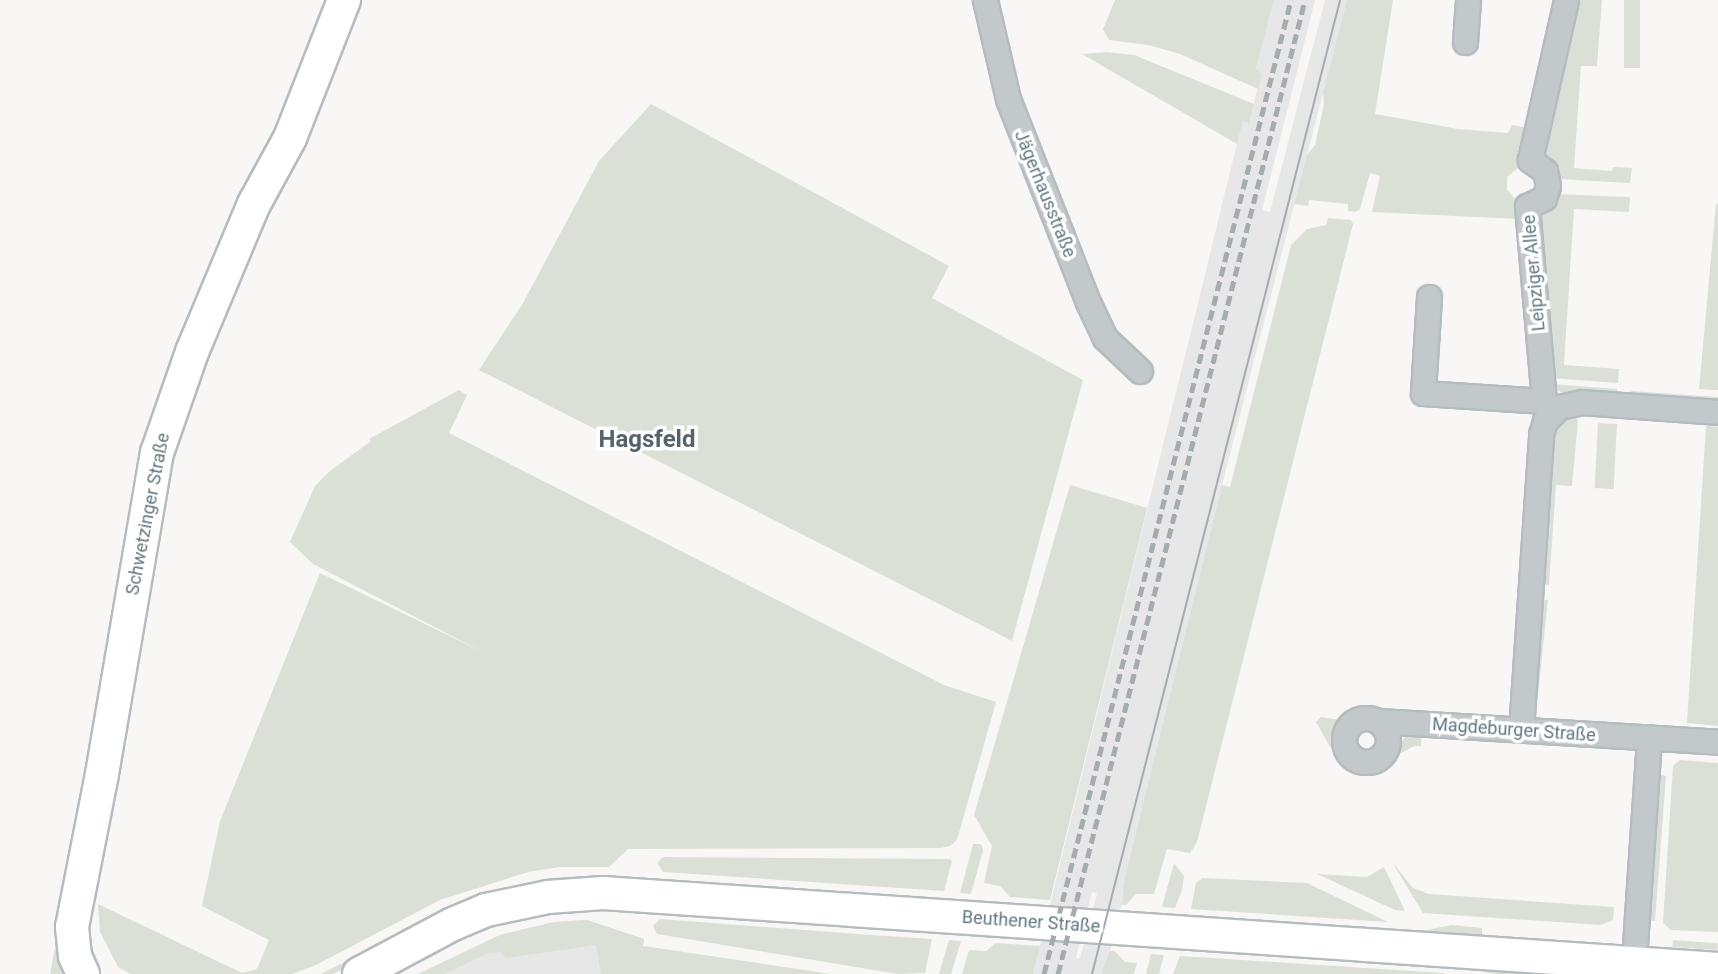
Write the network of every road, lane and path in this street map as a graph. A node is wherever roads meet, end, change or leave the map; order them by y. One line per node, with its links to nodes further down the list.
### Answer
1 (344, 0): 16 (main road, Schwetzinger Straße)
2 (985, 0): 7 (street, Jägerhausstraße)
3 (1468, 0): 5 (street)
4 (1566, 0): 8 (street, Leipziger Allee)
5 (1465, 42)
6 (1429, 297): 8 (street)
7 (1140, 371)
8 (1549, 406): 9 (street); 11 (street, Leipziger Allee)
9 (1718, 412)
10 (1379, 721): 11 (street, Magdeburger Straße)
11 (1521, 730): 12 (street, Magdeburger Straße)
12 (1649, 738): 13 (street, Magdeburger Straße); 14 (street)
13 (1718, 742)
14 (1634, 969): 15 (main road, Beuthener Straße); 17 (main road, Beuthener Straße)
15 (1718, 969)
16 (83, 974)
17 (359, 974)

